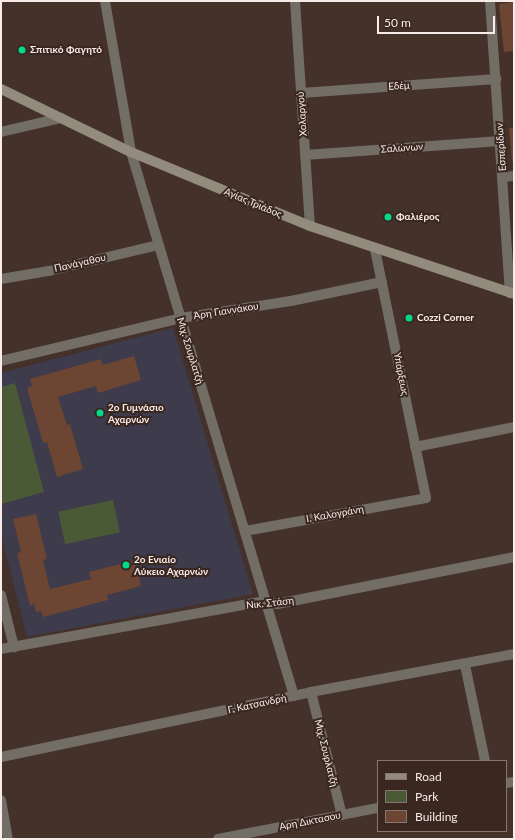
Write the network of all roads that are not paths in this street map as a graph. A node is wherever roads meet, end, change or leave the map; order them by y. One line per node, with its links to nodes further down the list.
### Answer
1 (105, 1): 10 (street, Μιχ. Σουρλατζή)
2 (295, 1): 6 (street, Χολαργού)
3 (490, 1): 4 (street, Εσπερίδων)
4 (496, 79): 6 (street, Εδέμ); 9 (street, Εσπερίδων)
5 (1, 88): 7 (street, Αγίας Τριάδος)
6 (301, 93): 11 (street, Χολαργού)
7 (61, 118): 8 (street); 10 (street, Αγίας Τριάδος)
8 (1, 132)
9 (500, 141): 11 (street, Σαλώνων); 13 (street, Εσπερίδων)
10 (131, 152): 14 (street, Αγίας Τριάδος); 15 (street, Μιχ. Σουρλατζή)
11 (305, 155): 14 (street, Χολαργού)
12 (514, 176): 13 (street)
13 (503, 177): 19 (street, Εσπερίδων)
14 (310, 226): 16 (street, Αγίας Τριάδος)
15 (158, 245): 17 (street, Πανάγαθου); 20 (street, Μιχ. Σουρλατζή)
16 (375, 249): 18 (street, Υπάρξεως); 19 (street, Αγίας Τριάδος)
17 (1, 279)
18 (382, 282): 20 (street, Άρη Γιαννάκου); 23 (street, Υπάρξεως)
19 (512, 294)
20 (180, 318): 21 (street, Άρη Γιαννάκου); 25 (street, Μιχ. Σουρλατζή)
21 (1, 361)
22 (514, 427): 23 (street)
23 (416, 447): 24 (street, Υπάρξεως)
24 (426, 498): 25 (street, Ι. Καλογράνη)
25 (245, 531): 28 (street, Μιχ. Σουρλατζή)
26 (514, 557): 28 (street, Νικ. Στάση)
27 (1, 595): 29 (street)
28 (266, 601): 29 (street, Νικ. Στάση); 34 (street, Μιχ. Σουρλατζή)
29 (14, 647): 30 (street, Νικ. Στάση)
30 (1, 649)
31 (514, 654): 32 (street, Γ. Κατσανδρή)
32 (465, 665): 33 (street, Γ. Κατσανδρή); 36 (street)
33 (311, 692): 34 (street, Γ. Κατσανδρή); 39 (street, Μιχ. Σουρλατζή)
34 (294, 696): 35 (street, Γ. Κατσανδρή)
35 (1, 757)
36 (485, 760)
37 (1, 800): 40 (street)
38 (377, 808): 39 (street, Αρη Δικτασου)
39 (342, 815): 41 (street, Αρη Δικτασου)
40 (8, 839)
41 (218, 839)

